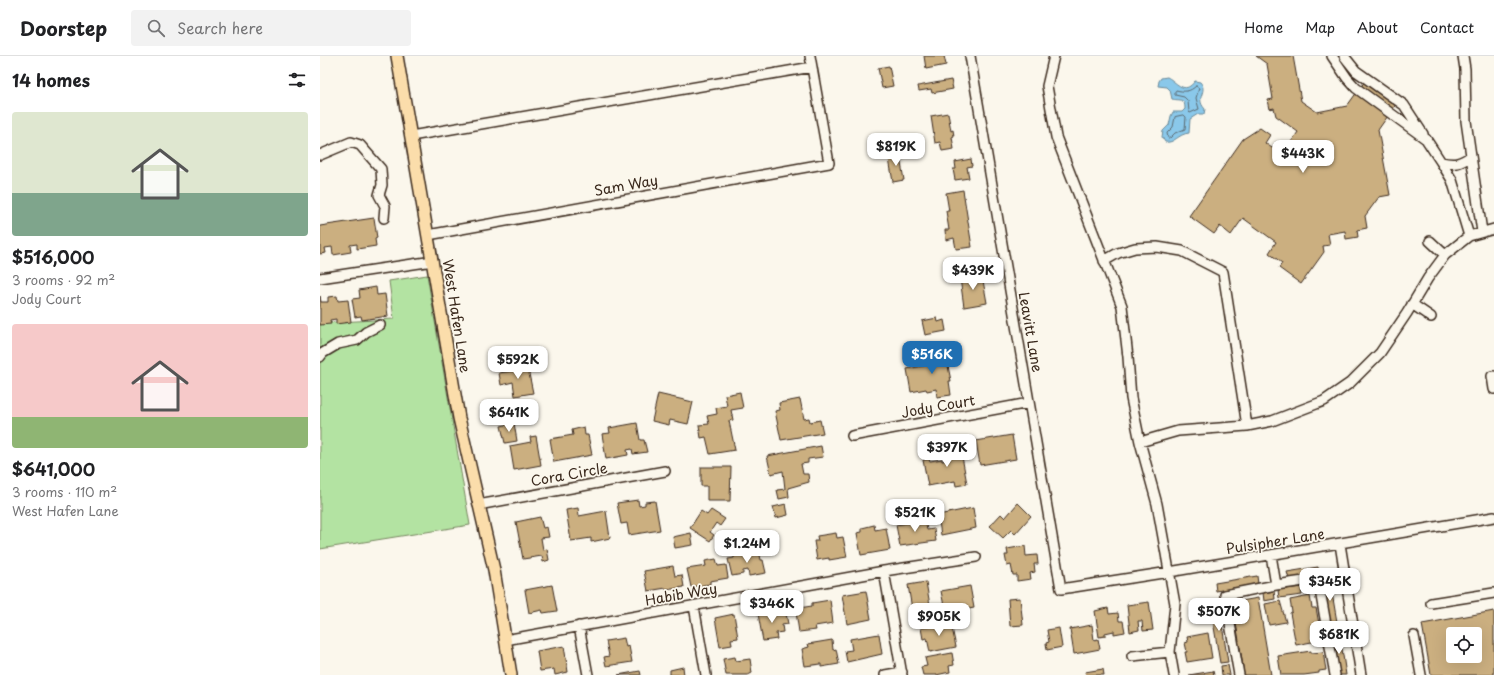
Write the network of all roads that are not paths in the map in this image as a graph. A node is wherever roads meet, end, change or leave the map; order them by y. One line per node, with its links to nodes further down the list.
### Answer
1 (397, 56): 9 (main road, West Hafen Lane)
2 (810, 56): 8 (street)
3 (970, 56): 30 (street, Leavitt Lane)
4 (1054, 56): 22 (street)
5 (1332, 56): 10 (street)
6 (1344, 56): 10 (street)
7 (1463, 56): 12 (street)
8 (812, 67): 9 (street); 17 (street, Sam Way)
9 (411, 136): 17 (main road, West Hafen Lane)
10 (1426, 139): 13 (street)
11 (320, 156): 14 (street)
12 (1471, 156): 13 (street); 16 (street)
13 (1441, 162): 18 (street)
14 (384, 218)
15 (1494, 229): 16 (street)
16 (1482, 232): 18 (street)
17 (428, 235): 21 (main road, West Hafen Lane)
18 (1469, 236): 20 (street)
19 (1430, 241): 20 (street)
20 (1445, 255): 24 (street)
21 (433, 261): 23 (street); 35 (main road, West Hafen Lane)
22 (1104, 261): 31 (street); 33 (street)
23 (320, 278)
24 (1412, 304): 25 (street); 31 (street)
25 (1431, 317)
26 (380, 325): 27 (street)
27 (320, 357)
28 (1494, 376): 29 (street)
29 (1494, 388)
30 (1029, 403): 32 (street, Jody Court); 43 (street, Leavitt Lane)
31 (1248, 426): 33 (street)
32 (852, 436)
33 (1140, 442): 41 (street)
34 (665, 471): 35 (street, Cora Circle)
35 (478, 505): 49 (main road, West Hafen Lane)
36 (1494, 517): 37 (street, Pulsipher Lane)
37 (1340, 544): 38 (street, Pulsipher Lane); 60 (street)
38 (1271, 555): 41 (street, Pulsipher Lane); 42 (street)
39 (976, 557): 40 (street, Habib Way)
40 (884, 571): 46 (street, Habib Way); 52 (street)
41 (1169, 572): 43 (street, Pulsipher Lane); 50 (street)
42 (1276, 585): 58 (street); 59 (street)
43 (1061, 589)
44 (1494, 593): 45 (street)
45 (1431, 603)
46 (694, 606): 47 (street, Habib Way); 55 (street)
47 (579, 626): 49 (street, Habib Way); 54 (street)
48 (1414, 636): 61 (street)
49 (505, 640): 53 (main road, West Hafen Lane)
50 (1170, 652): 51 (street); 57 (street)
51 (1132, 656)
52 (902, 673): 56 (street)
53 (511, 675)
54 (588, 675)
55 (706, 675)
56 (885, 675)
57 (1174, 675)
58 (1239, 675)
59 (1335, 675)
60 (1361, 675)
61 (1421, 675)

